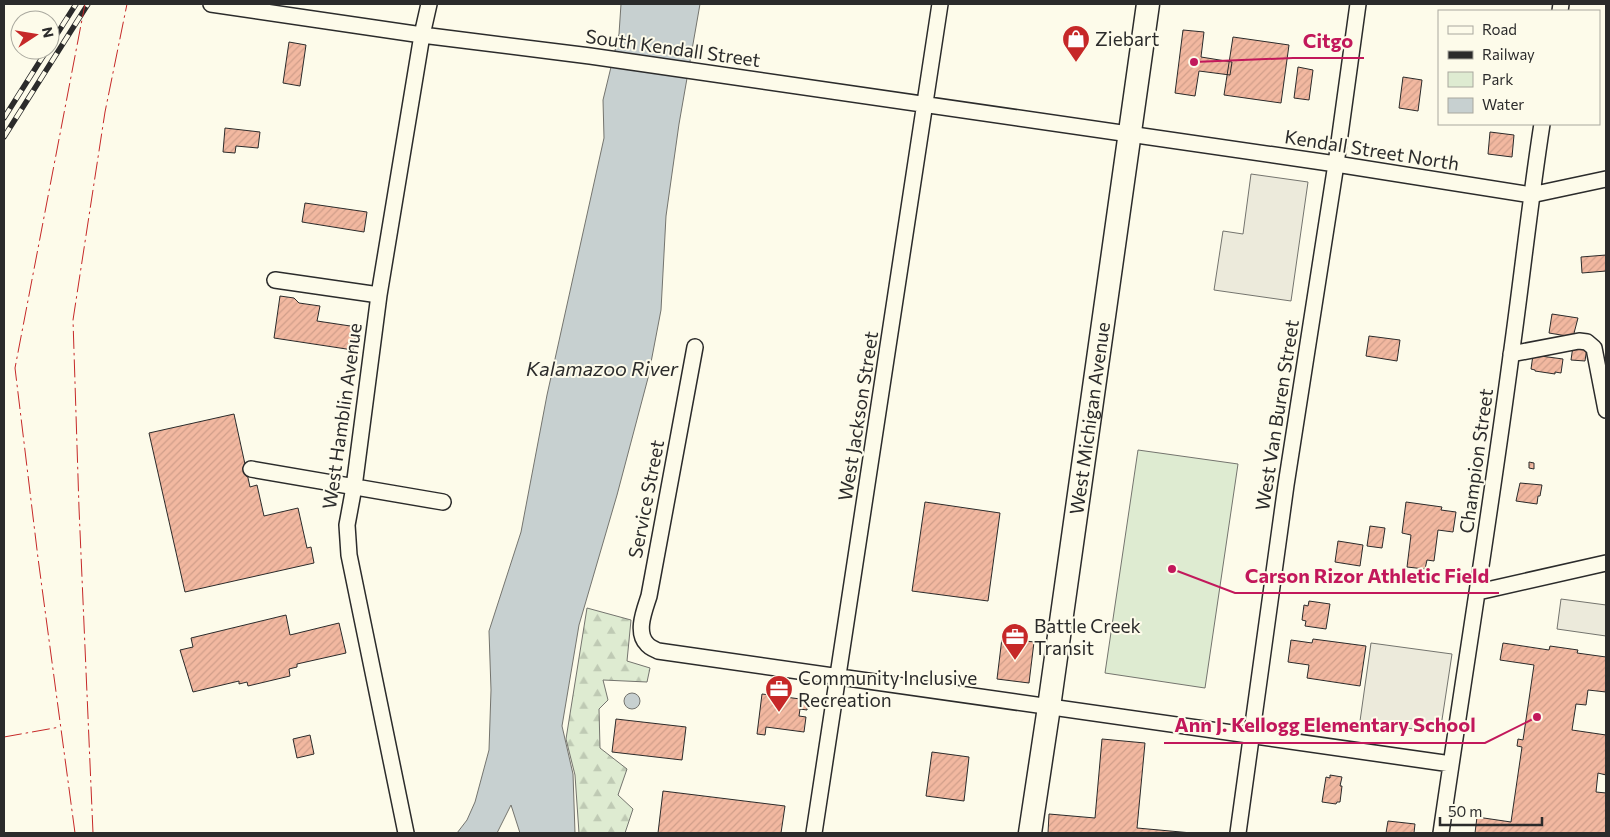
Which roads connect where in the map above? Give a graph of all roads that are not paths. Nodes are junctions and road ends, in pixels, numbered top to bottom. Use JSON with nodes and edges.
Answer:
{"nodes":[{"id":1,"x":211,"y":4,"type":"edge"},
{"id":2,"x":429,"y":4,"type":"edge"},
{"id":3,"x":940,"y":4,"type":"edge"},
{"id":4,"x":1148,"y":4,"type":"edge"},
{"id":5,"x":1358,"y":4,"type":"edge"},
{"id":6,"x":422,"y":35,"type":"junction"},
{"id":7,"x":925,"y":104,"type":"junction"},
{"id":8,"x":1542,"y":125,"type":"edge"},
{"id":9,"x":1130,"y":135,"type":"junction"},
{"id":10,"x":1336,"y":164,"type":"junction"},
{"id":11,"x":1606,"y":179,"type":"edge"},
{"id":12,"x":1530,"y":195,"type":"junction"},
{"id":13,"x":275,"y":280,"type":"dead end"},
{"id":14,"x":379,"y":295,"type":"junction"},
{"id":15,"x":695,"y":347,"type":"dead end"},
{"id":16,"x":1511,"y":354,"type":"junction"},
{"id":17,"x":1606,"y":410,"type":"edge"},
{"id":18,"x":251,"y":469,"type":"dead end"},
{"id":19,"x":354,"y":487,"type":"junction"},
{"id":20,"x":443,"y":502,"type":"dead end"},
{"id":21,"x":1606,"y":563,"type":"edge"},
{"id":22,"x":1478,"y":592,"type":"junction"},
{"id":23,"x":839,"y":676,"type":"junction"},
{"id":24,"x":1049,"y":707,"type":"junction"},
{"id":25,"x":1252,"y":737,"type":"junction"},
{"id":26,"x":1451,"y":764,"type":"junction"},
{"id":27,"x":406,"y":833,"type":"edge"},
{"id":28,"x":814,"y":833,"type":"edge"},
{"id":29,"x":1030,"y":833,"type":"edge"},
{"id":30,"x":1238,"y":833,"type":"edge"},
{"id":31,"x":1441,"y":833,"type":"edge"}],
"edges":[{"from":1,"to":6,"type":"street","name":"South Kendall Street"},
{"from":2,"to":6,"type":"street","name":"West Hamblin Avenue"},
{"from":3,"to":7,"type":"street","name":"West Jackson Street"},
{"from":4,"to":9,"type":"highway","name":"West Michigan Avenue"},
{"from":5,"to":10,"type":"street","name":"West Van Buren Street"},
{"from":6,"to":7,"type":"street","name":"South Kendall Street"},
{"from":6,"to":14,"type":"street","name":"West Hamblin Avenue"},
{"from":7,"to":9,"type":"street","name":"South Kendall Street"},
{"from":7,"to":23,"type":"street","name":"West Jackson Street"},
{"from":8,"to":12,"type":"street","name":"Champion Street"},
{"from":9,"to":10,"type":"street","name":"Kendall Street North"},
{"from":9,"to":24,"type":"highway","name":"West Michigan Avenue"},
{"from":10,"to":12,"type":"street","name":"Kendall Street North"},
{"from":10,"to":25,"type":"street","name":"West Van Buren Street"},
{"from":11,"to":12,"type":"street","name":"Kendall Street North"},
{"from":12,"to":16,"type":"street","name":"Champion Street"},
{"from":13,"to":14,"type":"street"},
{"from":14,"to":19,"type":"street","name":"West Hamblin Avenue"},
{"from":15,"to":23,"type":"street","name":"Service Street"},
{"from":16,"to":17,"type":"street"},
{"from":16,"to":22,"type":"street","name":"Champion Street"},
{"from":18,"to":19,"type":"street"},
{"from":19,"to":20,"type":"street"},
{"from":19,"to":27,"type":"street","name":"West Hamblin Avenue"},
{"from":21,"to":22,"type":"street"},
{"from":22,"to":26,"type":"street","name":"Champion Street"},
{"from":23,"to":24,"type":"street"},
{"from":23,"to":28,"type":"street","name":"West Jackson Street"},
{"from":24,"to":25,"type":"street"},
{"from":24,"to":29,"type":"highway","name":"West Michigan Avenue"},
{"from":25,"to":26,"type":"street"},
{"from":25,"to":30,"type":"street","name":"West Van Buren Street"},
{"from":26,"to":31,"type":"street","name":"Champion Street"}]}
